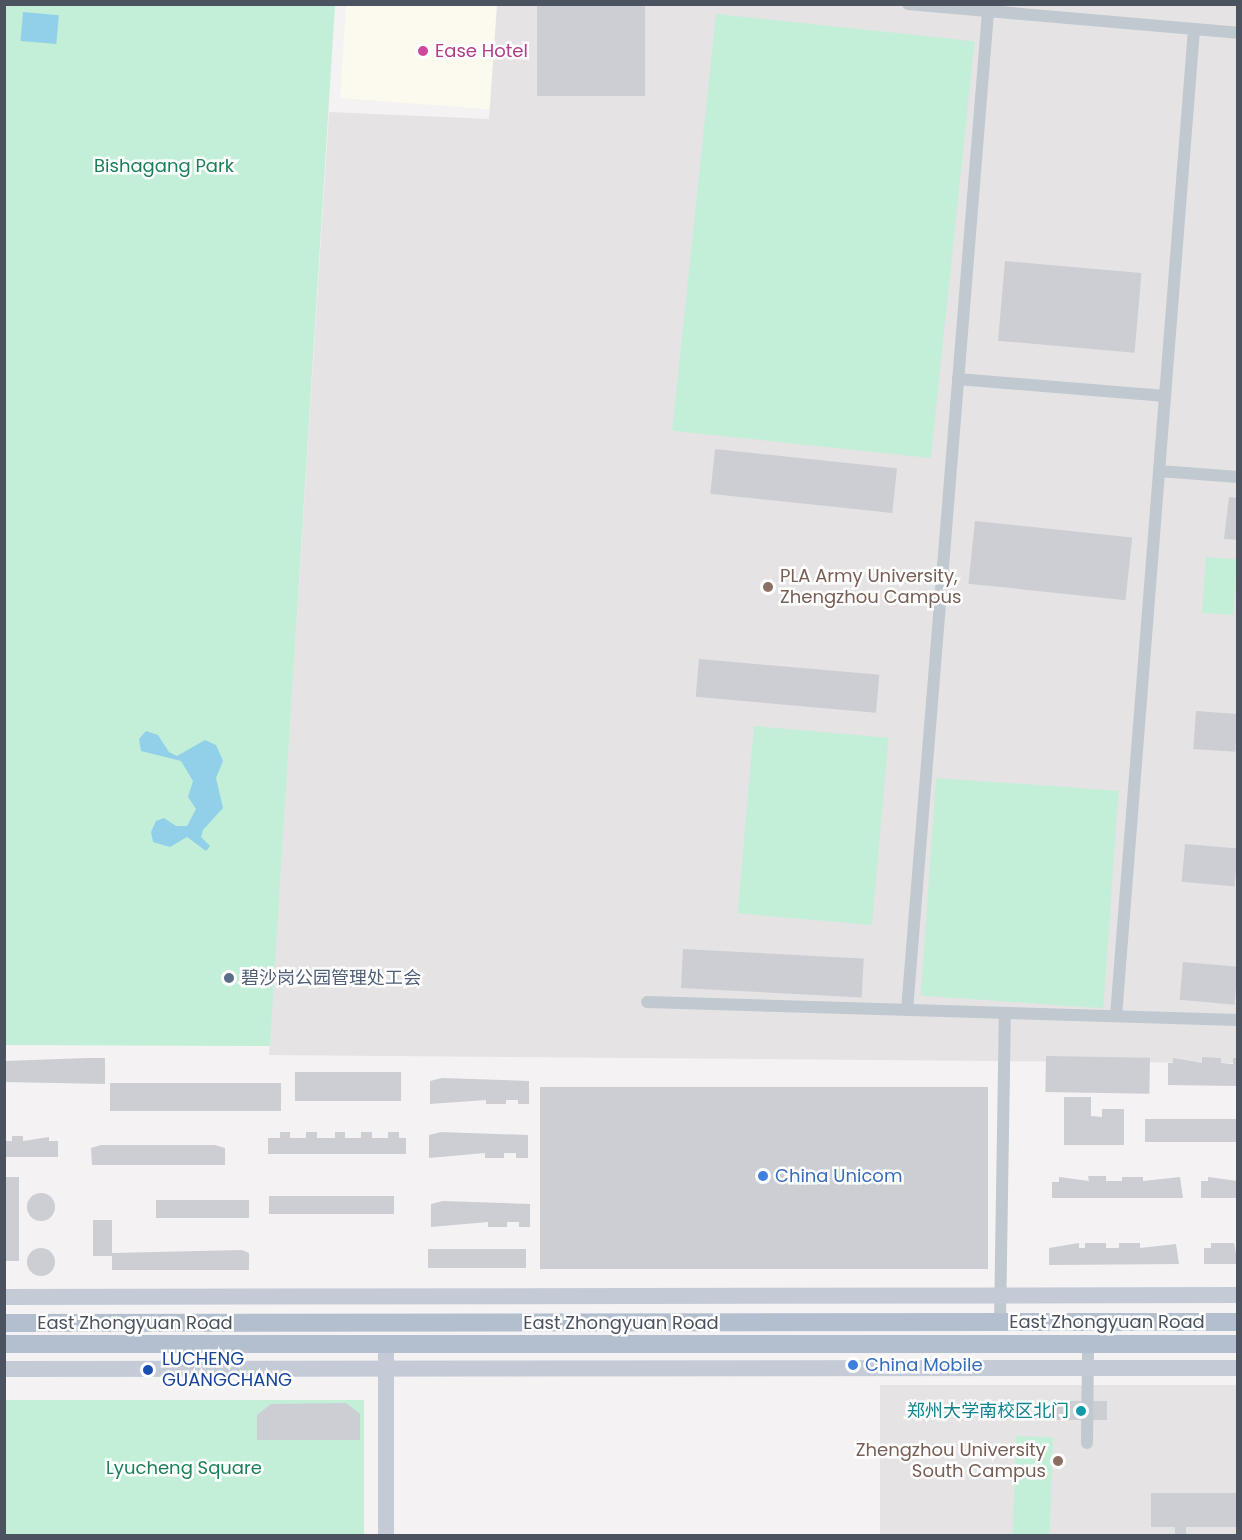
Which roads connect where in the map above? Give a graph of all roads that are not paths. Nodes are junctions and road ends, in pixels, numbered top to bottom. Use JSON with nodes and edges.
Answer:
{"nodes":[{"id":1,"x":908,"y":4,"type":"edge"},
{"id":2,"x":988,"y":11,"type":"junction"},
{"id":3,"x":1194,"y":29,"type":"junction"},
{"id":4,"x":1238,"y":33,"type":"edge"},
{"id":5,"x":958,"y":379,"type":"junction"},
{"id":6,"x":1165,"y":396,"type":"junction"},
{"id":7,"x":1159,"y":471,"type":"junction"},
{"id":8,"x":1238,"y":477,"type":"edge"},
{"id":9,"x":647,"y":1002,"type":"dead end"},
{"id":10,"x":907,"y":1010,"type":"junction"},
{"id":11,"x":1005,"y":1013,"type":"junction"},
{"id":12,"x":1116,"y":1016,"type":"junction"},
{"id":13,"x":1238,"y":1020,"type":"edge"},
{"id":14,"x":1238,"y":1295,"type":"edge"},
{"id":15,"x":1001,"y":1297,"type":"junction"},
{"id":16,"x":4,"y":1298,"type":"edge"},
{"id":17,"x":1000,"y":1322,"type":"junction"},
{"id":18,"x":1238,"y":1322,"type":"edge"},
{"id":19,"x":4,"y":1323,"type":"edge"},
{"id":20,"x":4,"y":1344,"type":"edge"},
{"id":21,"x":386,"y":1344,"type":"junction"},
{"id":22,"x":1088,"y":1344,"type":"junction"},
{"id":23,"x":1238,"y":1344,"type":"edge"},
{"id":24,"x":1238,"y":1368,"type":"edge"},
{"id":25,"x":386,"y":1369,"type":"junction"},
{"id":26,"x":4,"y":1370,"type":"edge"},
{"id":27,"x":1087,"y":1370,"type":"junction"},
{"id":28,"x":1087,"y":1443,"type":"dead end"},
{"id":29,"x":386,"y":1536,"type":"edge"}],
"edges":[{"from":1,"to":2,"type":"street"},
{"from":2,"to":3,"type":"street"},
{"from":2,"to":5,"type":"street"},
{"from":3,"to":4,"type":"street"},
{"from":3,"to":6,"type":"street"},
{"from":5,"to":6,"type":"street"},
{"from":5,"to":10,"type":"street"},
{"from":6,"to":7,"type":"street"},
{"from":7,"to":8,"type":"street"},
{"from":7,"to":12,"type":"street"},
{"from":9,"to":10,"type":"street"},
{"from":10,"to":11,"type":"street"},
{"from":11,"to":12,"type":"street"},
{"from":11,"to":15,"type":"street"},
{"from":12,"to":13,"type":"street"},
{"from":14,"to":15,"type":"street"},
{"from":15,"to":16,"type":"street"},
{"from":15,"to":17,"type":"street"},
{"from":17,"to":18,"type":"main road","name":"East Zhongyuan Road"},
{"from":17,"to":19,"type":"main road","name":"East Zhongyuan Road"},
{"from":20,"to":21,"type":"main road","name":"East Zhongyuan Road"},
{"from":21,"to":22,"type":"main road","name":"East Zhongyuan Road"},
{"from":21,"to":25,"type":"street"},
{"from":22,"to":23,"type":"main road","name":"East Zhongyuan Road"},
{"from":22,"to":27,"type":"street"},
{"from":24,"to":27,"type":"street"},
{"from":25,"to":26,"type":"street"},
{"from":25,"to":27,"type":"street"},
{"from":25,"to":29,"type":"street"},
{"from":27,"to":28,"type":"street"}]}
